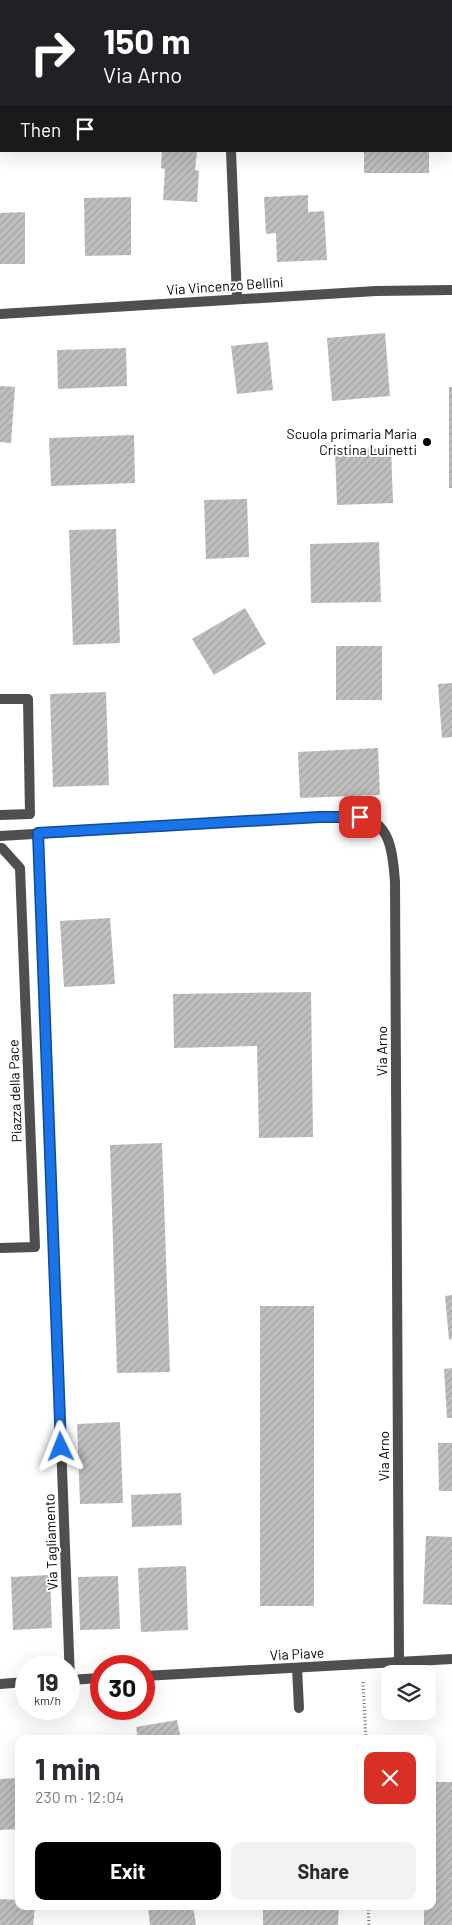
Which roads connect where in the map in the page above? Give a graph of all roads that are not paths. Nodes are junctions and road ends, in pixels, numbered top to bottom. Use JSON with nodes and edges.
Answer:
{"nodes":[{"id":1,"x":231,"y":152,"type":"edge"},
{"id":2,"x":452,"y":290,"type":"edge"},
{"id":3,"x":237,"y":298,"type":"junction"},
{"id":4,"x":0,"y":314,"type":"edge"},
{"id":5,"x":0,"y":699,"type":"edge"},
{"id":6,"x":0,"y":815,"type":"edge"},
{"id":7,"x":38,"y":833,"type":"junction"},
{"id":8,"x":0,"y":836,"type":"edge"},
{"id":9,"x":0,"y":848,"type":"edge"},
{"id":10,"x":0,"y":1248,"type":"edge"},
{"id":11,"x":69,"y":1655,"type":"edge"},
{"id":12,"x":452,"y":1659,"type":"edge"},
{"id":13,"x":399,"y":1662,"type":"junction"},
{"id":14,"x":297,"y":1668,"type":"junction"},
{"id":15,"x":155,"y":1675,"type":"edge"},
{"id":16,"x":15,"y":1683,"type":"edge"},
{"id":17,"x":0,"y":1684,"type":"edge"},
{"id":18,"x":299,"y":1708,"type":"dead end"}],
"edges":[{"from":1,"to":3,"type":"street"},
{"from":2,"to":3,"type":"street","name":"Via Vincenzo Bellini"},
{"from":3,"to":4,"type":"street","name":"Via Vincenzo Bellini"},
{"from":5,"to":6,"type":"street"},
{"from":7,"to":8,"type":"street","name":"Via Arno"},
{"from":7,"to":11,"type":"street","name":"Via Tagliamento"},
{"from":7,"to":13,"type":"street","name":"Via Arno"},
{"from":9,"to":10,"type":"street","name":"Piazza della Pace"},
{"from":12,"to":13,"type":"street","name":"Via Piave"},
{"from":13,"to":14,"type":"street","name":"Via Piave"},
{"from":14,"to":15,"type":"street","name":"Via Piave"},
{"from":14,"to":18,"type":"street"},
{"from":16,"to":17,"type":"street"}]}
